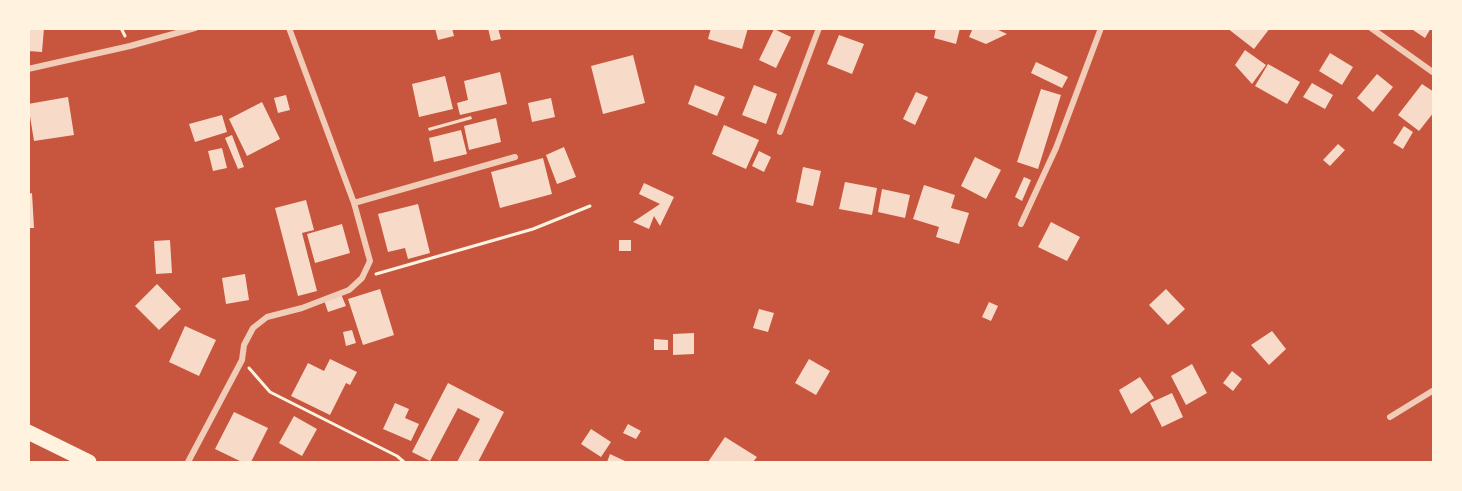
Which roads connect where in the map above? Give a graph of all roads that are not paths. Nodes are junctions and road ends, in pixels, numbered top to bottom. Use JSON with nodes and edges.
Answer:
{"nodes":[{"id":1,"x":195,"y":28,"type":"edge"},
{"id":2,"x":289,"y":28,"type":"edge"},
{"id":3,"x":819,"y":28,"type":"edge"},
{"id":4,"x":1101,"y":28,"type":"edge"},
{"id":5,"x":1371,"y":28,"type":"edge"},
{"id":6,"x":28,"y":69,"type":"edge"},
{"id":7,"x":1434,"y":74,"type":"edge"},
{"id":8,"x":780,"y":132,"type":"dead end"},
{"id":9,"x":515,"y":157,"type":"dead end"},
{"id":10,"x":354,"y":202,"type":"junction"},
{"id":11,"x":1021,"y":224,"type":"dead end"},
{"id":12,"x":1434,"y":390,"type":"edge"},
{"id":13,"x":1390,"y":417,"type":"dead end"},
{"id":14,"x":28,"y":432,"type":"edge"},
{"id":15,"x":89,"y":462,"type":"edge"},
{"id":16,"x":188,"y":462,"type":"edge"}],
"edges":[{"from":1,"to":6,"type":"street"},
{"from":2,"to":10,"type":"street"},
{"from":3,"to":8,"type":"street"},
{"from":4,"to":11,"type":"street"},
{"from":5,"to":7,"type":"street"},
{"from":9,"to":10,"type":"street"},
{"from":10,"to":16,"type":"street"},
{"from":12,"to":13,"type":"street"},
{"from":14,"to":15,"type":"highway"}]}
